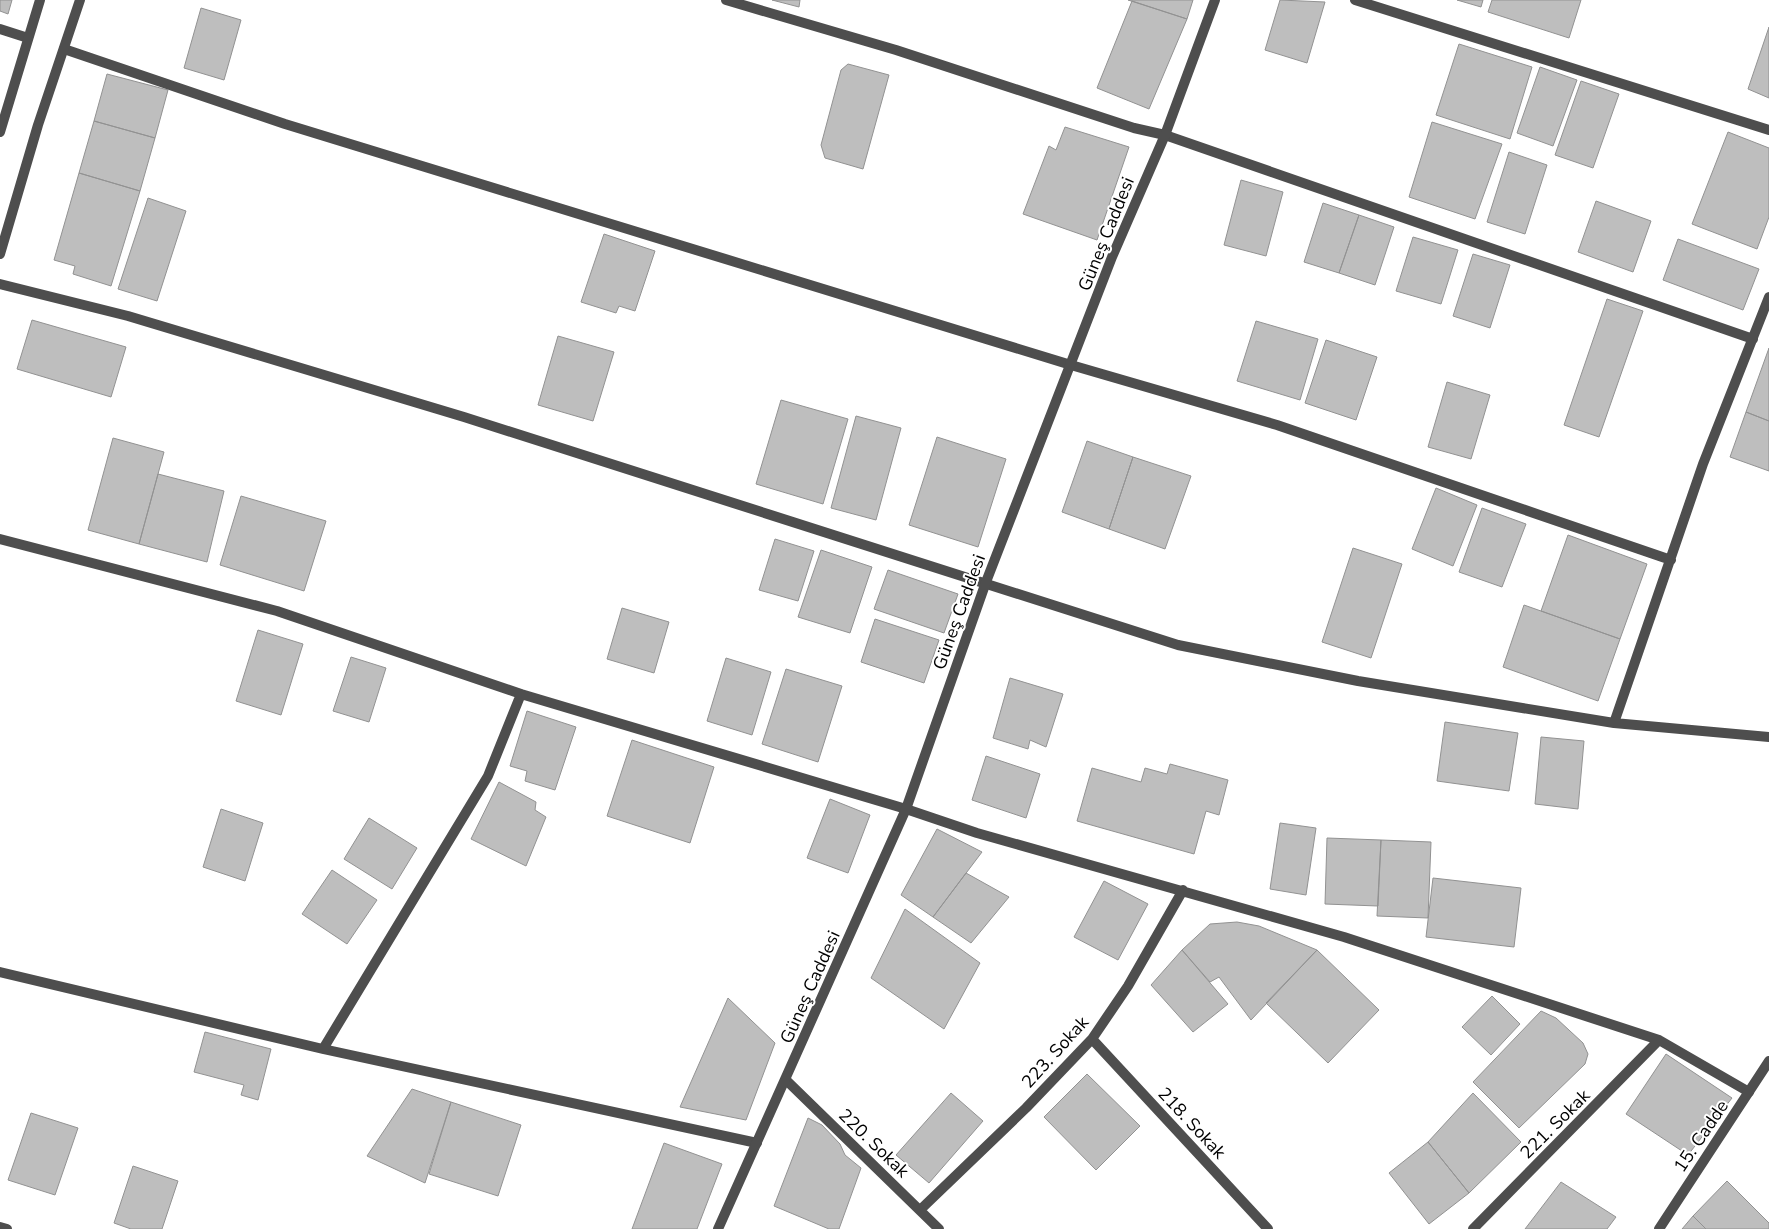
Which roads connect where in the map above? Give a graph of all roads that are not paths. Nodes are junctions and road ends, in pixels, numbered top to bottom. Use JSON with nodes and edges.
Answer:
{"nodes":[{"id":1,"x":40,"y":0,"type":"edge"},
{"id":2,"x":80,"y":0,"type":"edge"},
{"id":3,"x":726,"y":0,"type":"edge"},
{"id":4,"x":1215,"y":0,"type":"edge"},
{"id":5,"x":1355,"y":0,"type":"edge"},
{"id":6,"x":0,"y":29,"type":"edge"},
{"id":7,"x":28,"y":38,"type":"junction"},
{"id":8,"x":64,"y":49,"type":"junction"},
{"id":9,"x":1769,"y":130,"type":"edge"},
{"id":10,"x":0,"y":132,"type":"edge"},
{"id":11,"x":1165,"y":135,"type":"junction"},
{"id":12,"x":0,"y":254,"type":"edge"},
{"id":13,"x":0,"y":284,"type":"edge"},
{"id":14,"x":1769,"y":297,"type":"edge"},
{"id":15,"x":1753,"y":339,"type":"junction"},
{"id":16,"x":1071,"y":365,"type":"junction"},
{"id":17,"x":0,"y":539,"type":"edge"},
{"id":18,"x":1672,"y":560,"type":"junction"},
{"id":19,"x":986,"y":582,"type":"junction"},
{"id":20,"x":521,"y":694,"type":"junction"},
{"id":21,"x":1614,"y":722,"type":"junction"},
{"id":22,"x":1769,"y":737,"type":"edge"},
{"id":23,"x":906,"y":809,"type":"junction"},
{"id":24,"x":1183,"y":890,"type":"junction"},
{"id":25,"x":0,"y":972,"type":"edge"},
{"id":26,"x":1092,"y":1039,"type":"junction"},
{"id":27,"x":1659,"y":1040,"type":"junction"},
{"id":28,"x":323,"y":1050,"type":"junction"},
{"id":29,"x":1769,"y":1060,"type":"edge"},
{"id":30,"x":786,"y":1080,"type":"junction"},
{"id":31,"x":1749,"y":1092,"type":"junction"},
{"id":32,"x":756,"y":1143,"type":"junction"},
{"id":33,"x":920,"y":1210,"type":"junction"},
{"id":34,"x":0,"y":1227,"type":"edge"},
{"id":35,"x":7,"y":1229,"type":"edge"},
{"id":36,"x":718,"y":1229,"type":"edge"},
{"id":37,"x":939,"y":1229,"type":"edge"},
{"id":38,"x":1268,"y":1229,"type":"edge"},
{"id":39,"x":1473,"y":1229,"type":"edge"},
{"id":40,"x":1659,"y":1229,"type":"edge"}],
"edges":[{"from":1,"to":7,"type":"street"},
{"from":2,"to":8,"type":"street"},
{"from":3,"to":11,"type":"street"},
{"from":4,"to":11,"type":"street","name":"Güneş Caddesi"},
{"from":5,"to":9,"type":"street"},
{"from":6,"to":7,"type":"street"},
{"from":7,"to":10,"type":"street"},
{"from":8,"to":12,"type":"street"},
{"from":8,"to":16,"type":"street"},
{"from":11,"to":15,"type":"street"},
{"from":11,"to":16,"type":"street","name":"Güneş Caddesi"},
{"from":13,"to":19,"type":"street"},
{"from":14,"to":15,"type":"street"},
{"from":15,"to":18,"type":"street"},
{"from":16,"to":18,"type":"street"},
{"from":16,"to":19,"type":"street","name":"Güneş Caddesi"},
{"from":17,"to":20,"type":"street"},
{"from":18,"to":21,"type":"street"},
{"from":19,"to":21,"type":"street"},
{"from":19,"to":23,"type":"street","name":"Güneş Caddesi"},
{"from":20,"to":23,"type":"street"},
{"from":20,"to":28,"type":"street"},
{"from":21,"to":22,"type":"street"},
{"from":23,"to":24,"type":"street"},
{"from":23,"to":30,"type":"street","name":"Güneş Caddesi"},
{"from":24,"to":26,"type":"street","name":"223. Sokak"},
{"from":24,"to":27,"type":"street"},
{"from":25,"to":28,"type":"street"},
{"from":26,"to":33,"type":"street","name":"223. Sokak"},
{"from":26,"to":38,"type":"street","name":"218. Sokak"},
{"from":27,"to":31,"type":"street"},
{"from":27,"to":39,"type":"street","name":"221. Sokak"},
{"from":28,"to":32,"type":"street"},
{"from":29,"to":31,"type":"street","name":"15. Cadde"},
{"from":30,"to":32,"type":"street","name":"Güneş Caddesi"},
{"from":30,"to":33,"type":"street","name":"220. Sokak"},
{"from":31,"to":40,"type":"street","name":"15. Cadde"},
{"from":32,"to":36,"type":"street","name":"Güneş Caddesi"},
{"from":33,"to":37,"type":"street","name":"220. Sokak"},
{"from":34,"to":35,"type":"street"}]}
